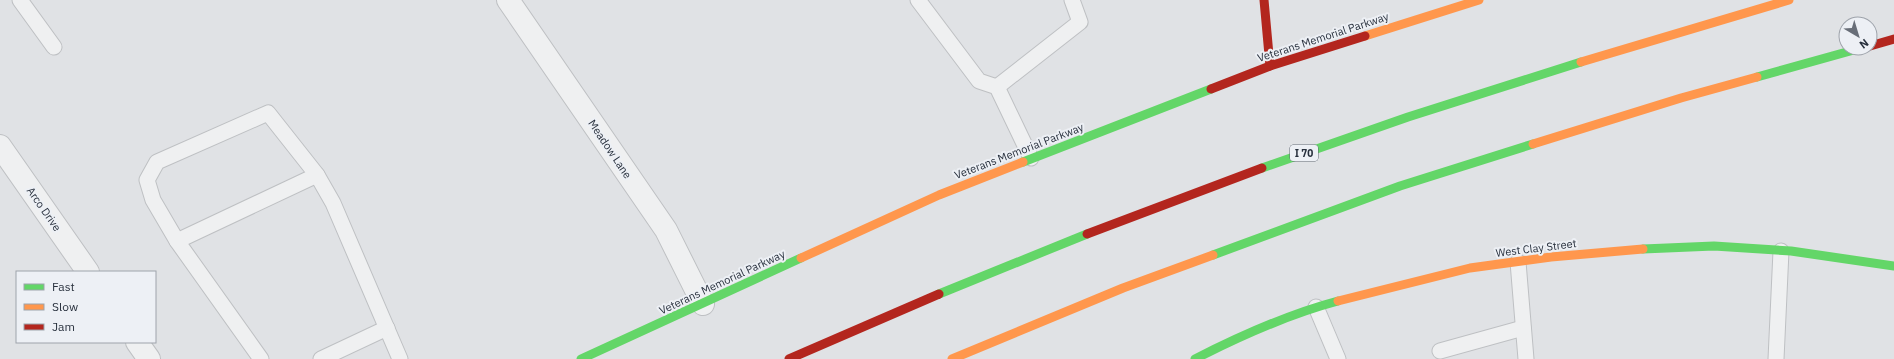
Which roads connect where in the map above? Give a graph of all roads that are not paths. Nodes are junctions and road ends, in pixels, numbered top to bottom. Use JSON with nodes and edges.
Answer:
{"nodes":[{"id":1,"x":20,"y":0,"type":"edge"},
{"id":2,"x":508,"y":0,"type":"edge"},
{"id":3,"x":918,"y":0,"type":"edge"},
{"id":4,"x":1072,"y":0,"type":"edge"},
{"id":5,"x":1264,"y":0,"type":"edge"},
{"id":6,"x":1479,"y":0,"type":"edge"},
{"id":7,"x":1789,"y":0,"type":"edge"},
{"id":8,"x":1894,"y":39,"type":"edge"},
{"id":9,"x":1878,"y":44,"type":"edge"},
{"id":10,"x":54,"y":47,"type":"dead end"},
{"id":11,"x":1838,"y":54,"type":"edge"},
{"id":12,"x":1270,"y":66,"type":"junction"},
{"id":13,"x":997,"y":87,"type":"junction"},
{"id":14,"x":0,"y":146,"type":"edge"},
{"id":15,"x":1031,"y":158,"type":"junction"},
{"id":16,"x":317,"y":175,"type":"junction"},
{"id":17,"x":177,"y":241,"type":"junction"},
{"id":18,"x":1781,"y":251,"type":"junction"},
{"id":19,"x":1518,"y":262,"type":"junction"},
{"id":20,"x":1894,"y":266,"type":"edge"},
{"id":21,"x":87,"y":271,"type":"edge"},
{"id":22,"x":703,"y":304,"type":"junction"},
{"id":23,"x":1316,"y":307,"type":"junction"},
{"id":24,"x":387,"y":328,"type":"junction"},
{"id":25,"x":1523,"y":328,"type":"junction"},
{"id":26,"x":138,"y":343,"type":"edge"},
{"id":27,"x":1440,"y":351,"type":"dead end"},
{"id":28,"x":149,"y":359,"type":"edge"},
{"id":29,"x":261,"y":359,"type":"edge"},
{"id":30,"x":321,"y":359,"type":"edge"},
{"id":31,"x":400,"y":359,"type":"edge"},
{"id":32,"x":582,"y":359,"type":"edge"},
{"id":33,"x":789,"y":359,"type":"edge"},
{"id":34,"x":952,"y":359,"type":"edge"},
{"id":35,"x":1195,"y":359,"type":"edge"},
{"id":36,"x":1338,"y":359,"type":"edge"},
{"id":37,"x":1526,"y":359,"type":"edge"},
{"id":38,"x":1776,"y":359,"type":"edge"}],
"edges":[{"from":1,"to":10,"type":"lane"},
{"from":2,"to":22,"type":"street","name":"Meadow Lane"},
{"from":3,"to":13,"type":"lane"},
{"from":4,"to":13,"type":"lane"},
{"from":5,"to":12,"type":"main road"},
{"from":6,"to":12,"type":"main road","name":"Veterans Memorial Parkway"},
{"from":7,"to":33,"type":"main road","number":"I 70"},
{"from":8,"to":9,"type":"main road"},
{"from":11,"to":34,"type":"main road"},
{"from":12,"to":15,"type":"main road","name":"Veterans Memorial Parkway"},
{"from":13,"to":15,"type":"lane"},
{"from":14,"to":21,"type":"street","name":"Arco Drive"},
{"from":15,"to":22,"type":"main road","name":"Veterans Memorial Parkway"},
{"from":16,"to":17,"type":"lane"},
{"from":16,"to":17,"type":"lane"},
{"from":16,"to":24,"type":"lane"},
{"from":17,"to":29,"type":"lane"},
{"from":18,"to":19,"type":"main road","name":"West Clay Street"},
{"from":18,"to":20,"type":"main road","name":"West Clay Street"},
{"from":18,"to":38,"type":"lane"},
{"from":19,"to":23,"type":"main road","name":"West Clay Street"},
{"from":19,"to":25,"type":"lane"},
{"from":22,"to":32,"type":"main road","name":"Veterans Memorial Parkway"},
{"from":23,"to":35,"type":"main road","name":"West Clay Street"},
{"from":23,"to":36,"type":"lane"},
{"from":24,"to":30,"type":"lane"},
{"from":24,"to":31,"type":"lane"},
{"from":25,"to":27,"type":"lane"},
{"from":25,"to":37,"type":"lane"},
{"from":26,"to":28,"type":"street"}]}
